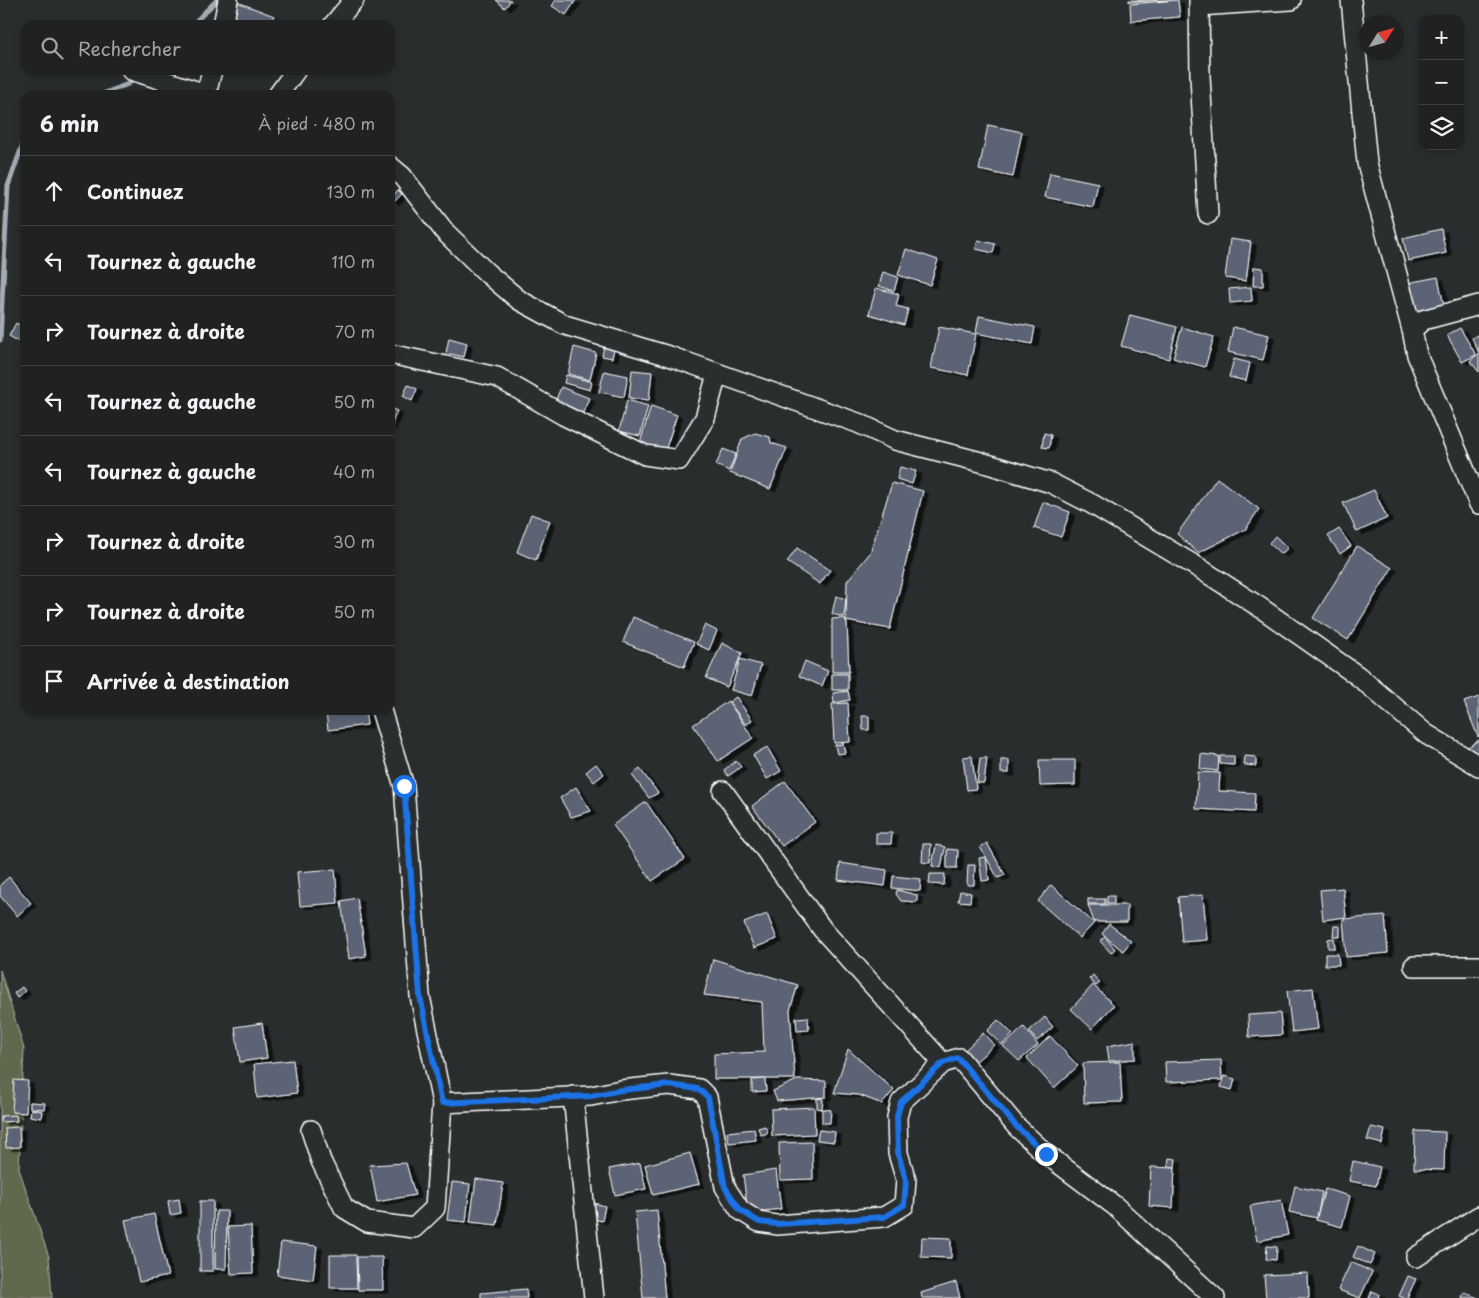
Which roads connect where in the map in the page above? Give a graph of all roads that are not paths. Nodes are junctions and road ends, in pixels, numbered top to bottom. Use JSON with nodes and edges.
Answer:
{"nodes":[{"id":1,"x":228,"y":0,"type":"edge"},
{"id":2,"x":354,"y":0,"type":"edge"},
{"id":3,"x":1292,"y":0,"type":"edge"},
{"id":4,"x":1351,"y":0,"type":"edge"},
{"id":5,"x":1199,"y":3,"type":"edge"},
{"id":6,"x":224,"y":20,"type":"edge"},
{"id":7,"x":338,"y":20,"type":"edge"},
{"id":8,"x":146,"y":75,"type":"edge"},
{"id":9,"x":211,"y":75,"type":"edge"},
{"id":10,"x":292,"y":75,"type":"edge"},
{"id":11,"x":192,"y":90,"type":"edge"},
{"id":12,"x":208,"y":90,"type":"edge"},
{"id":13,"x":282,"y":90,"type":"edge"},
{"id":14,"x":395,"y":170,"type":"edge"},
{"id":15,"x":1208,"y":214,"type":"dead end"},
{"id":16,"x":1479,"y":305,"type":"edge"},
{"id":17,"x":1412,"y":330,"type":"junction"},
{"id":18,"x":395,"y":355,"type":"edge"},
{"id":19,"x":717,"y":374,"type":"junction"},
{"id":20,"x":1479,"y":504,"type":"edge"},
{"id":21,"x":383,"y":715,"type":"edge"},
{"id":22,"x":1479,"y":766,"type":"edge"},
{"id":23,"x":723,"y":791,"type":"dead end"},
{"id":24,"x":1414,"y":966,"type":"dead end"},
{"id":25,"x":1479,"y":966,"type":"edge"},
{"id":26,"x":943,"y":1063,"type":"junction"},
{"id":27,"x":573,"y":1096,"type":"junction"},
{"id":28,"x":442,"y":1103,"type":"junction"},
{"id":29,"x":311,"y":1130,"type":"dead end"},
{"id":30,"x":1479,"y":1216,"type":"edge"},
{"id":31,"x":1416,"y":1257,"type":"dead end"},
{"id":32,"x":594,"y":1298,"type":"edge"},
{"id":33,"x":1215,"y":1298,"type":"edge"}],
"edges":[{"from":1,"to":6,"type":"street"},
{"from":2,"to":7,"type":"street"},
{"from":3,"to":5,"type":"street"},
{"from":4,"to":17,"type":"street"},
{"from":5,"to":15,"type":"street"},
{"from":8,"to":11,"type":"street"},
{"from":9,"to":12,"type":"street"},
{"from":10,"to":13,"type":"street"},
{"from":14,"to":19,"type":"street"},
{"from":16,"to":17,"type":"street"},
{"from":17,"to":20,"type":"street"},
{"from":18,"to":19,"type":"street"},
{"from":19,"to":22,"type":"street"},
{"from":21,"to":28,"type":"street"},
{"from":23,"to":26,"type":"street"},
{"from":24,"to":25,"type":"street"},
{"from":26,"to":27,"type":"street"},
{"from":26,"to":33,"type":"street"},
{"from":27,"to":28,"type":"street"},
{"from":27,"to":32,"type":"street"},
{"from":28,"to":29,"type":"street"},
{"from":30,"to":31,"type":"street"}]}
